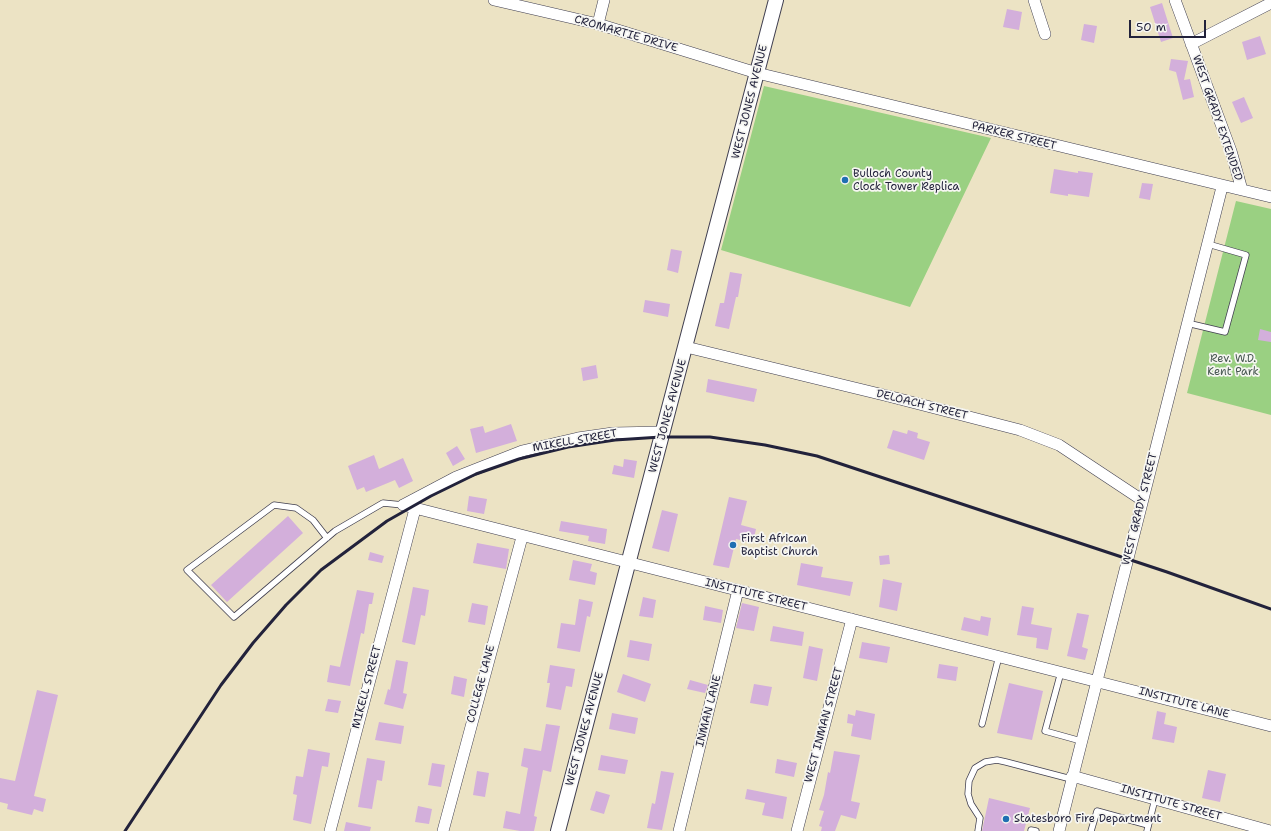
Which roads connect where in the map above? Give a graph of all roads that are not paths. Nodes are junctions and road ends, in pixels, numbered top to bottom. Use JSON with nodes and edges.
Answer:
{"nodes":[{"id":1,"x":494,"y":0,"type":"edge"},
{"id":2,"x":604,"y":0,"type":"edge"},
{"id":3,"x":776,"y":0,"type":"edge"},
{"id":4,"x":1034,"y":0,"type":"edge"},
{"id":5,"x":1175,"y":0,"type":"edge"},
{"id":6,"x":1252,"y":0,"type":"edge"},
{"id":7,"x":1271,"y":3,"type":"edge"},
{"id":8,"x":1257,"y":10,"type":"junction"},
{"id":9,"x":598,"y":24,"type":"junction"},
{"id":10,"x":1045,"y":34,"type":"dead end"},
{"id":11,"x":1191,"y":44,"type":"junction"},
{"id":12,"x":757,"y":73,"type":"junction"},
{"id":13,"x":1222,"y":186,"type":"junction"},
{"id":14,"x":1242,"y":190,"type":"junction"},
{"id":15,"x":1271,"y":198,"type":"edge"},
{"id":16,"x":1208,"y":244,"type":"junction"},
{"id":17,"x":1187,"y":323,"type":"junction"},
{"id":18,"x":686,"y":347,"type":"junction"},
{"id":19,"x":662,"y":432,"type":"junction"},
{"id":20,"x":1142,"y":500,"type":"junction"},
{"id":21,"x":403,"y":505,"type":"junction"},
{"id":22,"x":415,"y":509,"type":"junction"},
{"id":23,"x":522,"y":537,"type":"junction"},
{"id":24,"x":327,"y":538,"type":"junction"},
{"id":25,"x":630,"y":563,"type":"junction"},
{"id":26,"x":738,"y":590,"type":"junction"},
{"id":27,"x":852,"y":619,"type":"junction"},
{"id":28,"x":999,"y":656,"type":"junction"},
{"id":29,"x":1061,"y":671,"type":"junction"},
{"id":30,"x":1096,"y":680,"type":"junction"},
{"id":31,"x":982,"y":724,"type":"dead end"},
{"id":32,"x":1271,"y":726,"type":"edge"},
{"id":33,"x":1081,"y":741,"type":"junction"},
{"id":34,"x":1072,"y":777,"type":"junction"},
{"id":35,"x":1155,"y":799,"type":"junction"},
{"id":36,"x":1271,"y":820,"type":"edge"},
{"id":37,"x":1147,"y":828,"type":"edge"},
{"id":38,"x":330,"y":831,"type":"edge"},
{"id":39,"x":442,"y":831,"type":"edge"},
{"id":40,"x":558,"y":831,"type":"edge"},
{"id":41,"x":679,"y":831,"type":"edge"},
{"id":42,"x":797,"y":831,"type":"edge"},
{"id":43,"x":978,"y":831,"type":"edge"},
{"id":44,"x":1059,"y":831,"type":"edge"},
{"id":45,"x":1091,"y":831,"type":"edge"},
{"id":46,"x":1269,"y":831,"type":"edge"}],
"edges":[{"from":1,"to":9,"type":"street","name":"CROMARTIE DRIVE"},
{"from":2,"to":9,"type":"street"},
{"from":3,"to":12,"type":"street","name":"WEST JONES AVENUE"},
{"from":4,"to":10,"type":"street"},
{"from":5,"to":11,"type":"street","name":"WEST GRADY EXTENDED"},
{"from":6,"to":8,"type":"street"},
{"from":7,"to":8,"type":"street"},
{"from":8,"to":11,"type":"street"},
{"from":9,"to":12,"type":"street","name":"CROMARTIE DRIVE"},
{"from":11,"to":14,"type":"street","name":"WEST GRADY EXTENDED"},
{"from":12,"to":13,"type":"street","name":"PARKER STREET"},
{"from":12,"to":18,"type":"street","name":"WEST JONES AVENUE"},
{"from":13,"to":14,"type":"street","name":"PARKER STREET"},
{"from":13,"to":16,"type":"street","name":"WEST GRADY STREET"},
{"from":14,"to":15,"type":"street","name":"PARKER STREET"},
{"from":16,"to":17,"type":"street","name":"WEST GRADY STREET"},
{"from":16,"to":17,"type":"lane"},
{"from":17,"to":20,"type":"street","name":"WEST GRADY STREET"},
{"from":18,"to":19,"type":"street","name":"WEST JONES AVENUE"},
{"from":18,"to":20,"type":"street","name":"DELOACH STREET"},
{"from":19,"to":21,"type":"street","name":"MIKELL STREET"},
{"from":19,"to":25,"type":"street","name":"WEST JONES AVENUE"},
{"from":20,"to":30,"type":"street","name":"WEST GRADY STREET"},
{"from":21,"to":22,"type":"street","name":"INSTITUTE STREET"},
{"from":21,"to":24,"type":"lane"},
{"from":22,"to":23,"type":"street","name":"INSTITUTE STREET"},
{"from":22,"to":38,"type":"street","name":"MIKELL STREET"},
{"from":23,"to":25,"type":"street","name":"INSTITUTE STREET"},
{"from":23,"to":39,"type":"street","name":"COLLEGE LANE"},
{"from":24,"to":24,"type":"lane"},
{"from":25,"to":26,"type":"street","name":"INSTITUTE STREET"},
{"from":25,"to":40,"type":"street","name":"WEST JONES AVENUE"},
{"from":26,"to":27,"type":"street","name":"INSTITUTE STREET"},
{"from":26,"to":41,"type":"street","name":"INMAN LANE"},
{"from":27,"to":28,"type":"street","name":"INSTITUTE STREET"},
{"from":27,"to":42,"type":"street","name":"WEST INMAN STREET"},
{"from":28,"to":29,"type":"street","name":"INSTITUTE STREET"},
{"from":28,"to":31,"type":"lane"},
{"from":29,"to":30,"type":"street","name":"INSTITUTE STREET"},
{"from":29,"to":33,"type":"lane"},
{"from":30,"to":32,"type":"street","name":"INSTITUTE LANE"},
{"from":30,"to":33,"type":"street","name":"WEST GRADY STREET"},
{"from":33,"to":34,"type":"street","name":"WEST GRADY STREET"},
{"from":34,"to":35,"type":"street","name":"INSTITUTE STREET"},
{"from":34,"to":43,"type":"lane"},
{"from":34,"to":44,"type":"street","name":"WEST GRADY STREET"},
{"from":35,"to":37,"type":"lane"},
{"from":35,"to":46,"type":"street","name":"INSTITUTE STREET"},
{"from":36,"to":46,"type":"street"},
{"from":37,"to":45,"type":"lane"}]}
